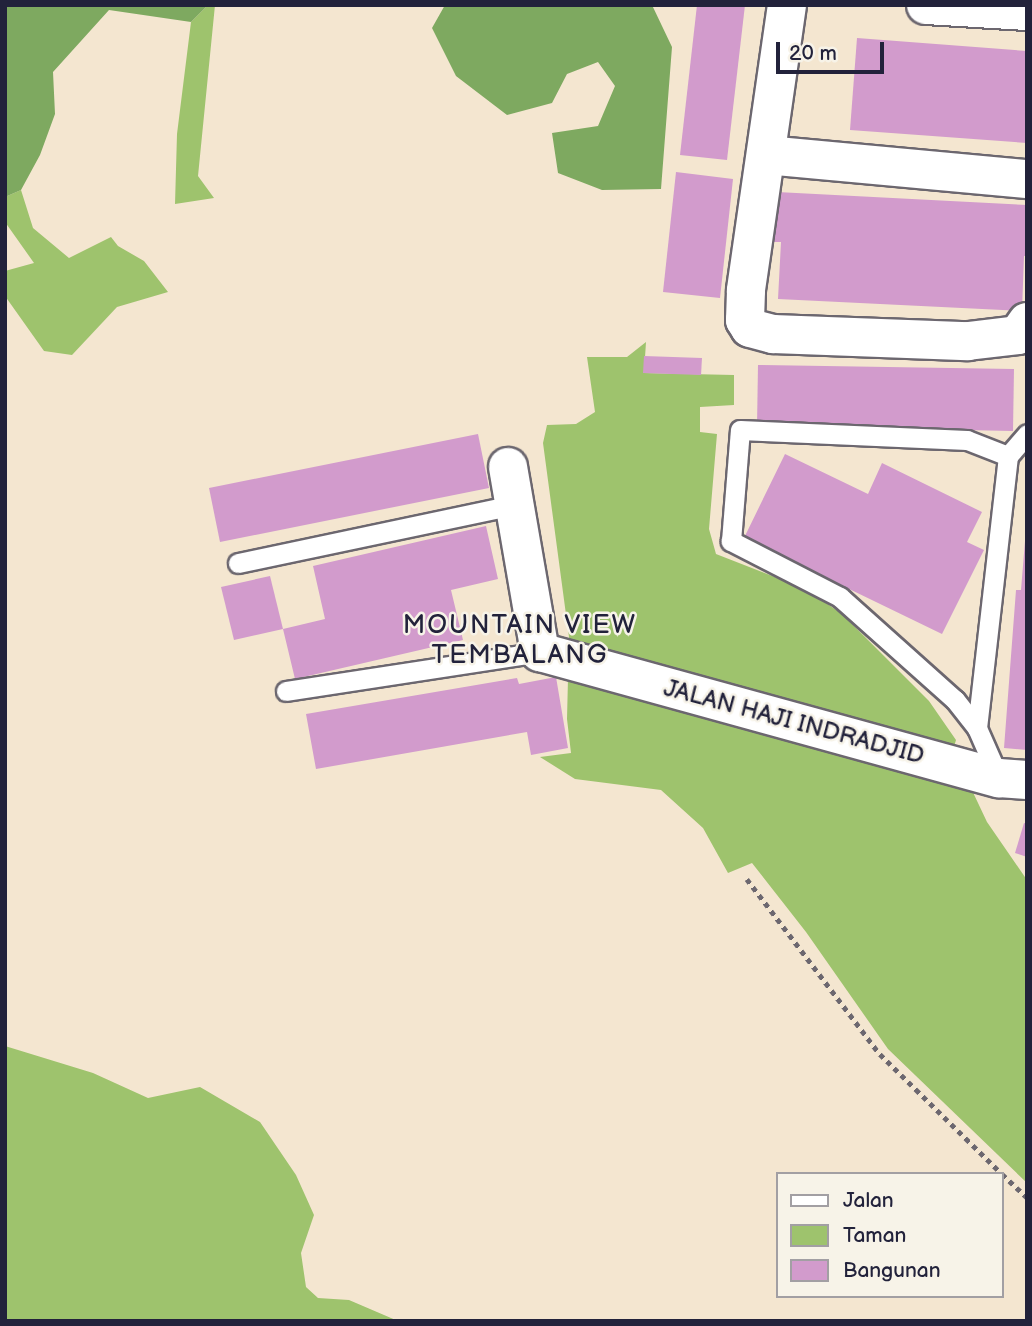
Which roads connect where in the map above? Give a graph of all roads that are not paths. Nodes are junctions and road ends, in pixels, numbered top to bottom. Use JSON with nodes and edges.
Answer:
{"nodes":[{"id":1,"x":787,"y":5,"type":"edge"},
{"id":2,"x":926,"y":5,"type":"edge"},
{"id":3,"x":1027,"y":11,"type":"edge"},
{"id":4,"x":766,"y":155,"type":"junction"},
{"id":5,"x":1027,"y":179,"type":"edge"},
{"id":6,"x":1027,"y":322,"type":"edge"},
{"id":7,"x":1027,"y":434,"type":"edge"},
{"id":8,"x":1009,"y":456,"type":"junction"},
{"id":9,"x":508,"y":467,"type":"dead end"},
{"id":10,"x":513,"y":505,"type":"junction"},
{"id":11,"x":239,"y":563,"type":"dead end"},
{"id":12,"x":540,"y":652,"type":"junction"},
{"id":13,"x":286,"y":691,"type":"dead end"},
{"id":14,"x":977,"y":728,"type":"junction"},
{"id":15,"x":1013,"y":779,"type":"edge"}],
"edges":[{"from":1,"to":4,"type":"street"},
{"from":2,"to":3,"type":"street"},
{"from":4,"to":5,"type":"street"},
{"from":4,"to":6,"type":"street"},
{"from":7,"to":8,"type":"lane"},
{"from":8,"to":14,"type":"lane"},
{"from":8,"to":14,"type":"lane"},
{"from":9,"to":10,"type":"street"},
{"from":10,"to":11,"type":"lane"},
{"from":10,"to":12,"type":"street"},
{"from":12,"to":13,"type":"lane"},
{"from":12,"to":15,"type":"street","name":"JALAN HAJI INDRADJID"},
{"from":14,"to":15,"type":"lane"}]}
